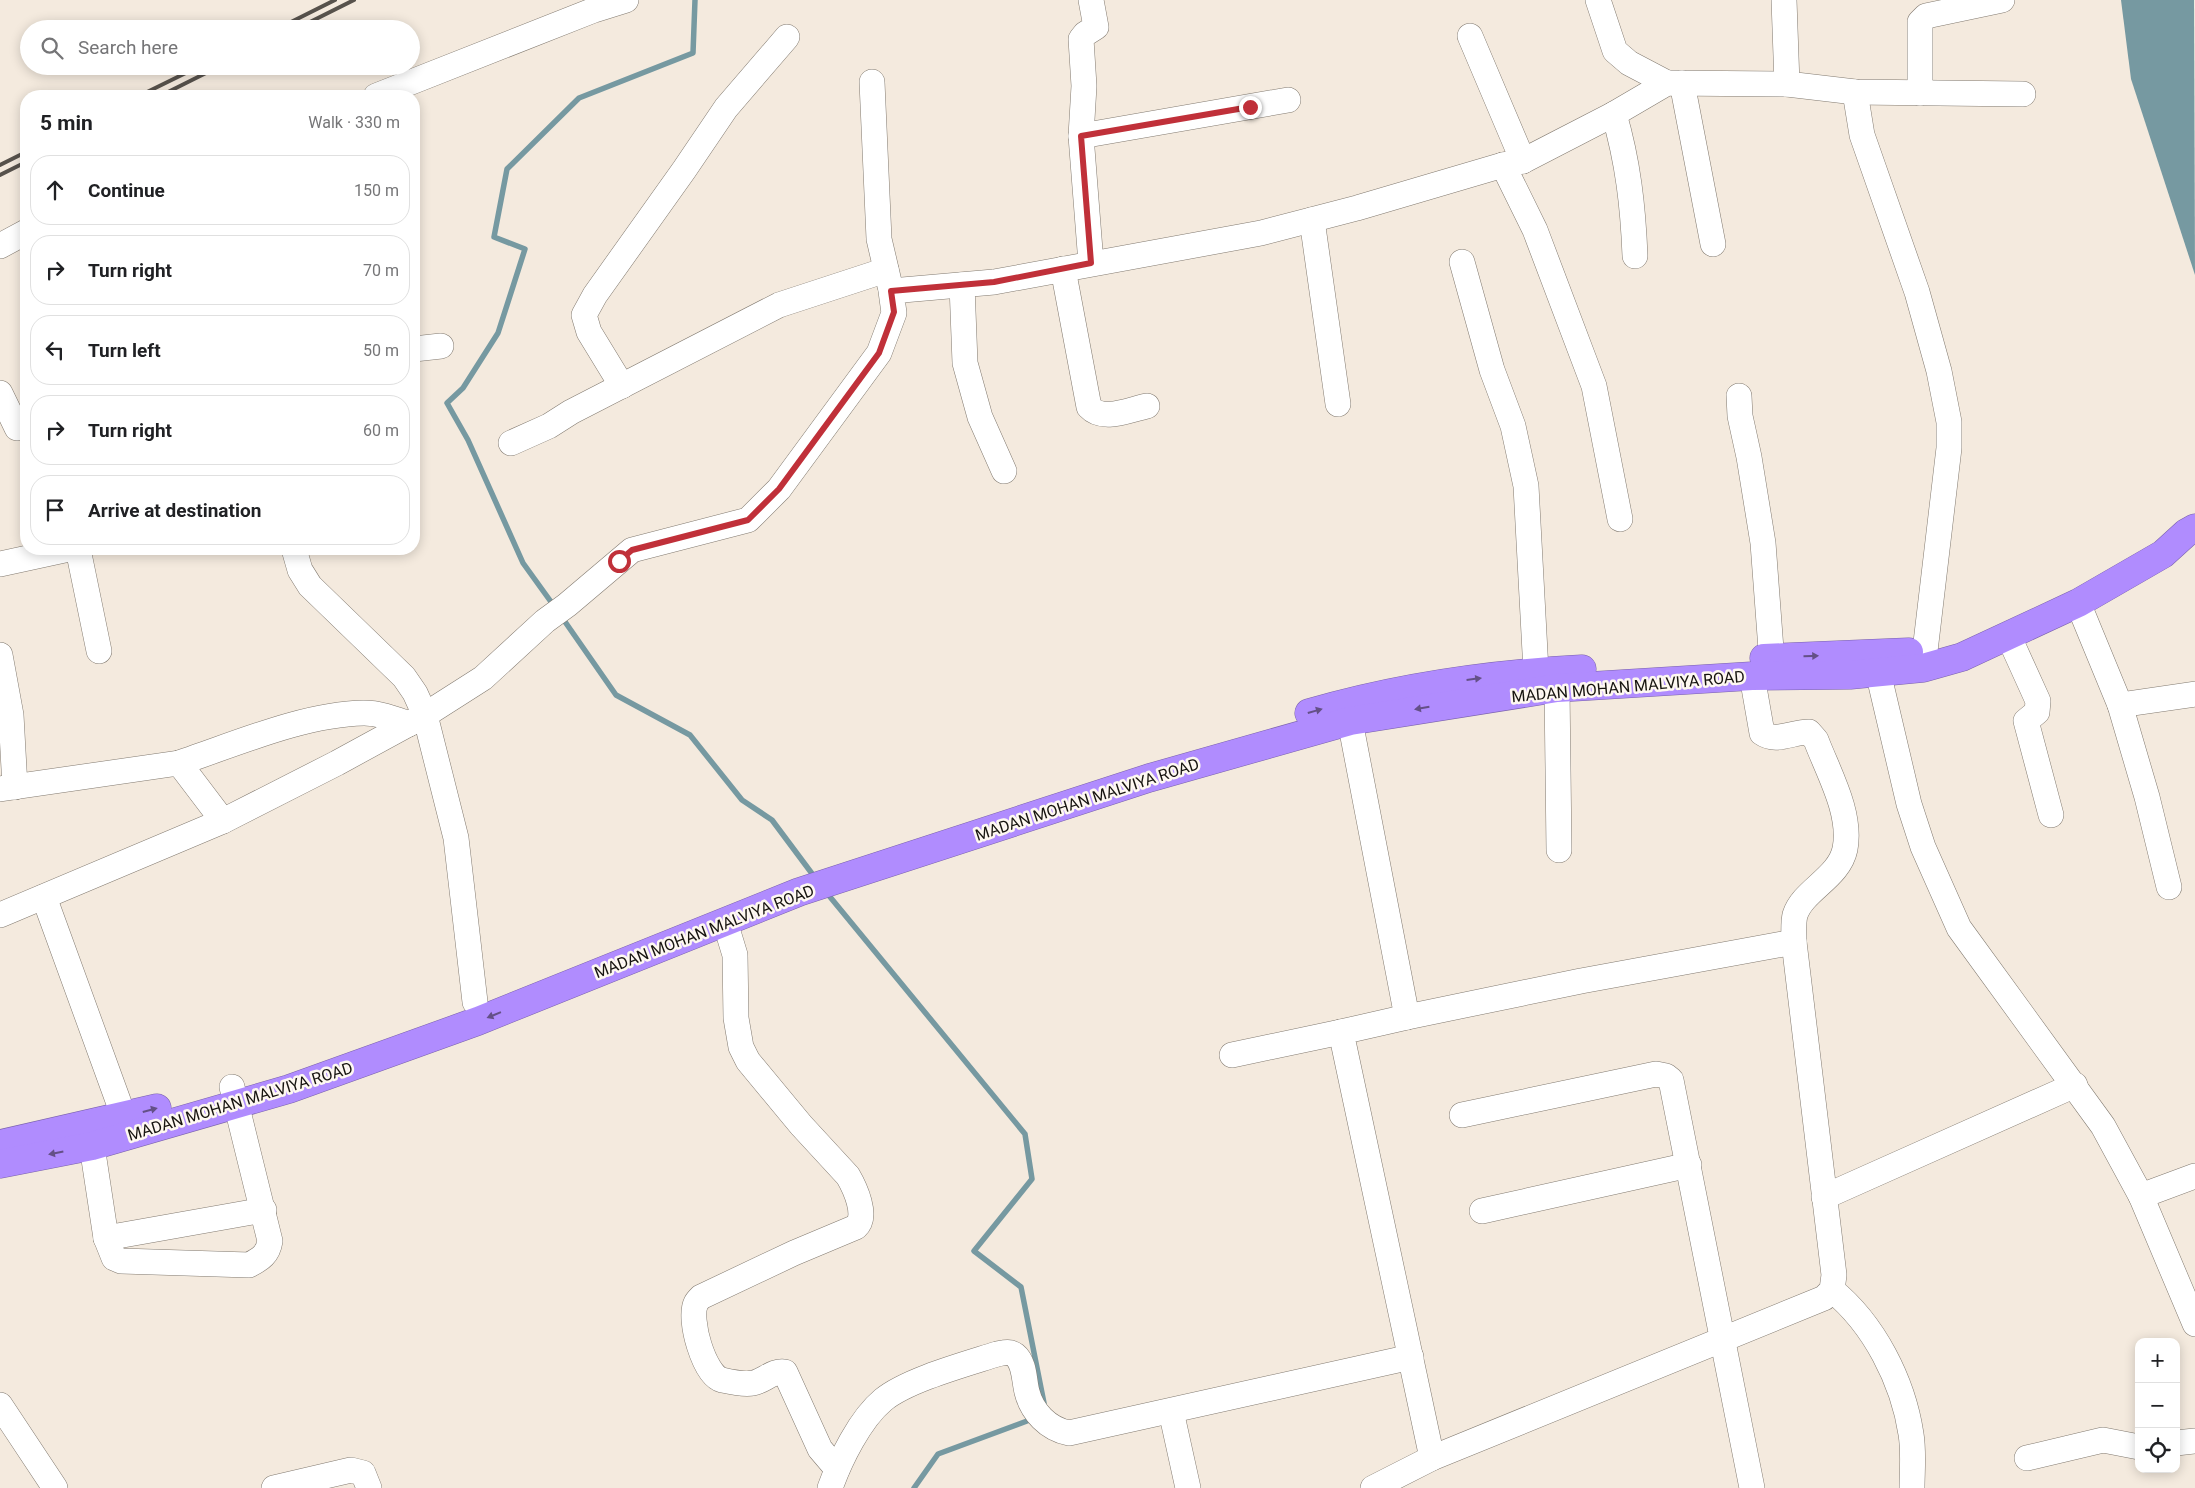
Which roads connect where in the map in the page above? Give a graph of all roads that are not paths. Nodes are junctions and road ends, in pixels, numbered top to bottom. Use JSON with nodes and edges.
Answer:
{"nodes":[{"id":1,"x":626,"y":0,"type":"edge"},
{"id":2,"x":1091,"y":0,"type":"edge"},
{"id":3,"x":1598,"y":0,"type":"edge"},
{"id":4,"x":1784,"y":0,"type":"edge"},
{"id":5,"x":2002,"y":0,"type":"edge"},
{"id":6,"x":1470,"y":36,"type":"dead end"},
{"id":7,"x":787,"y":37,"type":"dead end"},
{"id":8,"x":872,"y":82,"type":"dead end"},
{"id":9,"x":1675,"y":83,"type":"junction"},
{"id":10,"x":1787,"y":84,"type":"junction"},
{"id":11,"x":391,"y":90,"type":"edge"},
{"id":12,"x":1855,"y":92,"type":"junction"},
{"id":13,"x":1920,"y":93,"type":"junction"},
{"id":14,"x":2023,"y":94,"type":"dead end"},
{"id":15,"x":1288,"y":100,"type":"dead end"},
{"id":16,"x":1614,"y":114,"type":"junction"},
{"id":17,"x":1081,"y":136,"type":"junction"},
{"id":18,"x":1513,"y":163,"type":"junction"},
{"id":19,"x":1312,"y":220,"type":"junction"},
{"id":20,"x":20,"y":235,"type":"edge"},
{"id":21,"x":1713,"y":244,"type":"dead end"},
{"id":22,"x":0,"y":246,"type":"edge"},
{"id":23,"x":1635,"y":256,"type":"dead end"},
{"id":24,"x":1462,"y":262,"type":"dead end"},
{"id":25,"x":1091,"y":263,"type":"junction"},
{"id":26,"x":1063,"y":268,"type":"junction"},
{"id":27,"x":889,"y":281,"type":"junction"},
{"id":28,"x":962,"y":285,"type":"junction"},
{"id":29,"x":441,"y":346,"type":"dead end"},
{"id":30,"x":420,"y":348,"type":"edge"},
{"id":31,"x":622,"y":386,"type":"junction"},
{"id":32,"x":0,"y":393,"type":"edge"},
{"id":33,"x":1739,"y":396,"type":"dead end"},
{"id":34,"x":1338,"y":404,"type":"dead end"},
{"id":35,"x":1147,"y":406,"type":"dead end"},
{"id":36,"x":14,"y":429,"type":"edge"},
{"id":37,"x":511,"y":443,"type":"dead end"},
{"id":38,"x":1004,"y":471,"type":"dead end"},
{"id":39,"x":1620,"y":519,"type":"dead end"},
{"id":40,"x":2190,"y":530,"type":"edge"},
{"id":41,"x":41,"y":555,"type":"edge"},
{"id":42,"x":79,"y":555,"type":"edge"},
{"id":43,"x":296,"y":555,"type":"edge"},
{"id":44,"x":0,"y":564,"type":"edge"},
{"id":45,"x":2078,"y":603,"type":"junction"},
{"id":46,"x":2009,"y":637,"type":"junction"},
{"id":47,"x":100,"y":652,"type":"dead end"},
{"id":48,"x":0,"y":655,"type":"edge"},
{"id":49,"x":1924,"y":659,"type":"junction"},
{"id":50,"x":1765,"y":670,"type":"junction"},
{"id":51,"x":1536,"y":671,"type":"junction"},
{"id":52,"x":1878,"y":672,"type":"junction"},
{"id":53,"x":1557,"y":688,"type":"junction"},
{"id":54,"x":2195,"y":694,"type":"edge"},
{"id":55,"x":2120,"y":705,"type":"junction"},
{"id":56,"x":5,"y":717,"type":"edge"},
{"id":57,"x":417,"y":719,"type":"junction"},
{"id":58,"x":1350,"y":721,"type":"junction"},
{"id":59,"x":178,"y":763,"type":"junction"},
{"id":60,"x":7,"y":788,"type":"edge"},
{"id":61,"x":2051,"y":815,"type":"dead end"},
{"id":62,"x":223,"y":821,"type":"junction"},
{"id":63,"x":1559,"y":850,"type":"dead end"},
{"id":64,"x":858,"y":865,"type":"junction"},
{"id":65,"x":2169,"y":887,"type":"dead end"},
{"id":66,"x":796,"y":888,"type":"junction"},
{"id":67,"x":44,"y":897,"type":"junction"},
{"id":68,"x":0,"y":915,"type":"edge"},
{"id":69,"x":725,"y":922,"type":"junction"},
{"id":70,"x":1794,"y":942,"type":"junction"},
{"id":71,"x":476,"y":1002,"type":"junction"},
{"id":72,"x":1407,"y":1017,"type":"junction"},
{"id":73,"x":1341,"y":1032,"type":"junction"},
{"id":74,"x":1232,"y":1055,"type":"dead end"},
{"id":75,"x":2075,"y":1085,"type":"junction"},
{"id":76,"x":235,"y":1095,"type":"junction"},
{"id":77,"x":1462,"y":1115,"type":"dead end"},
{"id":78,"x":124,"y":1117,"type":"junction"},
{"id":79,"x":0,"y":1144,"type":"edge"},
{"id":80,"x":92,"y":1146,"type":"junction"},
{"id":81,"x":0,"y":1164,"type":"edge"},
{"id":82,"x":1689,"y":1165,"type":"junction"},
{"id":83,"x":2193,"y":1184,"type":"edge"},
{"id":84,"x":2141,"y":1196,"type":"junction"},
{"id":85,"x":1824,"y":1197,"type":"junction"},
{"id":86,"x":264,"y":1210,"type":"junction"},
{"id":87,"x":1482,"y":1211,"type":"dead end"},
{"id":88,"x":106,"y":1238,"type":"junction"},
{"id":89,"x":1832,"y":1290,"type":"junction"},
{"id":90,"x":2195,"y":1324,"type":"edge"},
{"id":91,"x":1723,"y":1340,"type":"junction"},
{"id":92,"x":1411,"y":1357,"type":"junction"},
{"id":93,"x":0,"y":1406,"type":"edge"},
{"id":94,"x":1171,"y":1410,"type":"junction"},
{"id":95,"x":2195,"y":1441,"type":"edge"},
{"id":96,"x":2180,"y":1443,"type":"edge"},
{"id":97,"x":2135,"y":1446,"type":"edge"},
{"id":98,"x":1432,"y":1458,"type":"junction"},
{"id":99,"x":2027,"y":1458,"type":"dead end"},
{"id":100,"x":834,"y":1478,"type":"edge"},
{"id":101,"x":279,"y":1487,"type":"edge"},
{"id":102,"x":55,"y":1488,"type":"edge"},
{"id":103,"x":369,"y":1488,"type":"edge"},
{"id":104,"x":1188,"y":1488,"type":"edge"},
{"id":105,"x":1372,"y":1488,"type":"edge"},
{"id":106,"x":1752,"y":1488,"type":"edge"},
{"id":107,"x":1912,"y":1488,"type":"edge"}],
"edges":[{"from":1,"to":11,"type":"street"},
{"from":2,"to":17,"type":"street"},
{"from":3,"to":9,"type":"street"},
{"from":4,"to":10,"type":"street"},
{"from":5,"to":13,"type":"street"},
{"from":6,"to":18,"type":"street"},
{"from":7,"to":31,"type":"street"},
{"from":8,"to":27,"type":"street"},
{"from":9,"to":10,"type":"street"},
{"from":9,"to":16,"type":"street"},
{"from":9,"to":21,"type":"street"},
{"from":10,"to":12,"type":"street"},
{"from":12,"to":13,"type":"street"},
{"from":12,"to":49,"type":"street"},
{"from":13,"to":14,"type":"street"},
{"from":15,"to":17,"type":"street"},
{"from":16,"to":18,"type":"street"},
{"from":16,"to":23,"type":"street"},
{"from":17,"to":25,"type":"street"},
{"from":18,"to":19,"type":"street"},
{"from":18,"to":39,"type":"street"},
{"from":19,"to":25,"type":"street"},
{"from":19,"to":34,"type":"street"},
{"from":20,"to":22,"type":"street"},
{"from":24,"to":51,"type":"street"},
{"from":25,"to":26,"type":"street"},
{"from":26,"to":28,"type":"street"},
{"from":26,"to":35,"type":"street"},
{"from":27,"to":28,"type":"street"},
{"from":27,"to":31,"type":"street"},
{"from":27,"to":57,"type":"street"},
{"from":28,"to":38,"type":"street"},
{"from":29,"to":30,"type":"street"},
{"from":31,"to":37,"type":"street"},
{"from":32,"to":36,"type":"street"},
{"from":33,"to":50,"type":"street"},
{"from":40,"to":45,"type":"highway","name":"MADAN MOHAN MALVIYA ROAD"},
{"from":40,"to":49,"type":"highway","name":"MADAN MOHAN MALVIYA ROAD"},
{"from":41,"to":44,"type":"street"},
{"from":42,"to":47,"type":"street"},
{"from":43,"to":57,"type":"street"},
{"from":45,"to":46,"type":"highway","name":"MADAN MOHAN MALVIYA ROAD"},
{"from":45,"to":55,"type":"street"},
{"from":46,"to":49,"type":"highway","name":"MADAN MOHAN MALVIYA ROAD"},
{"from":46,"to":61,"type":"street"},
{"from":48,"to":56,"type":"street"},
{"from":50,"to":49,"type":"highway","name":"MADAN MOHAN MALVIYA ROAD","one_way":true},
{"from":49,"to":52,"type":"highway","name":"MADAN MOHAN MALVIYA ROAD"},
{"from":50,"to":51,"type":"highway","name":"MADAN MOHAN MALVIYA ROAD"},
{"from":50,"to":52,"type":"highway","name":"MADAN MOHAN MALVIYA ROAD"},
{"from":50,"to":53,"type":"highway","name":"MADAN MOHAN MALVIYA ROAD"},
{"from":50,"to":70,"type":"street"},
{"from":64,"to":51,"type":"highway","name":"MADAN MOHAN MALVIYA ROAD","one_way":true},
{"from":52,"to":75,"type":"street"},
{"from":53,"to":58,"type":"highway","name":"MADAN MOHAN MALVIYA ROAD","one_way":true},
{"from":53,"to":63,"type":"street"},
{"from":54,"to":55,"type":"street"},
{"from":55,"to":65,"type":"street"},
{"from":56,"to":60,"type":"street"},
{"from":57,"to":59,"type":"street"},
{"from":57,"to":62,"type":"street"},
{"from":57,"to":71,"type":"street"},
{"from":58,"to":64,"type":"highway","name":"MADAN MOHAN MALVIYA ROAD"},
{"from":58,"to":72,"type":"street"},
{"from":59,"to":60,"type":"street"},
{"from":59,"to":62,"type":"street"},
{"from":62,"to":67,"type":"street"},
{"from":64,"to":66,"type":"highway","name":"MADAN MOHAN MALVIYA ROAD"},
{"from":66,"to":69,"type":"highway","name":"MADAN MOHAN MALVIYA ROAD"},
{"from":66,"to":71,"type":"highway","name":"MADAN MOHAN MALVIYA ROAD"},
{"from":67,"to":68,"type":"street"},
{"from":67,"to":78,"type":"street"},
{"from":69,"to":76,"type":"highway","name":"MADAN MOHAN MALVIYA ROAD","one_way":true},
{"from":69,"to":100,"type":"street"},
{"from":70,"to":72,"type":"street"},
{"from":70,"to":85,"type":"street"},
{"from":71,"to":76,"type":"highway","name":"MADAN MOHAN MALVIYA ROAD"},
{"from":72,"to":73,"type":"street"},
{"from":73,"to":74,"type":"street"},
{"from":73,"to":92,"type":"street"},
{"from":75,"to":84,"type":"street"},
{"from":75,"to":85,"type":"street"},
{"from":78,"to":76,"type":"highway","name":"MADAN MOHAN MALVIYA ROAD","one_way":true},
{"from":76,"to":80,"type":"highway","name":"MADAN MOHAN MALVIYA ROAD"},
{"from":76,"to":86,"type":"street"},
{"from":77,"to":82,"type":"street"},
{"from":78,"to":79,"type":"highway","name":"MADAN MOHAN MALVIYA ROAD"},
{"from":80,"to":81,"type":"highway","name":"MADAN MOHAN MALVIYA ROAD","one_way":true},
{"from":80,"to":88,"type":"street"},
{"from":82,"to":87,"type":"street"},
{"from":82,"to":91,"type":"street"},
{"from":83,"to":84,"type":"street"},
{"from":84,"to":90,"type":"street"},
{"from":85,"to":89,"type":"street"},
{"from":86,"to":88,"type":"street"},
{"from":86,"to":88,"type":"street"},
{"from":89,"to":91,"type":"street"},
{"from":89,"to":107,"type":"street"},
{"from":91,"to":98,"type":"street"},
{"from":91,"to":106,"type":"street"},
{"from":92,"to":94,"type":"street"},
{"from":92,"to":98,"type":"street"},
{"from":93,"to":102,"type":"street"},
{"from":94,"to":100,"type":"street"},
{"from":94,"to":104,"type":"street"},
{"from":95,"to":96,"type":"street"},
{"from":97,"to":99,"type":"street"},
{"from":98,"to":105,"type":"street"},
{"from":101,"to":103,"type":"street"}]}
